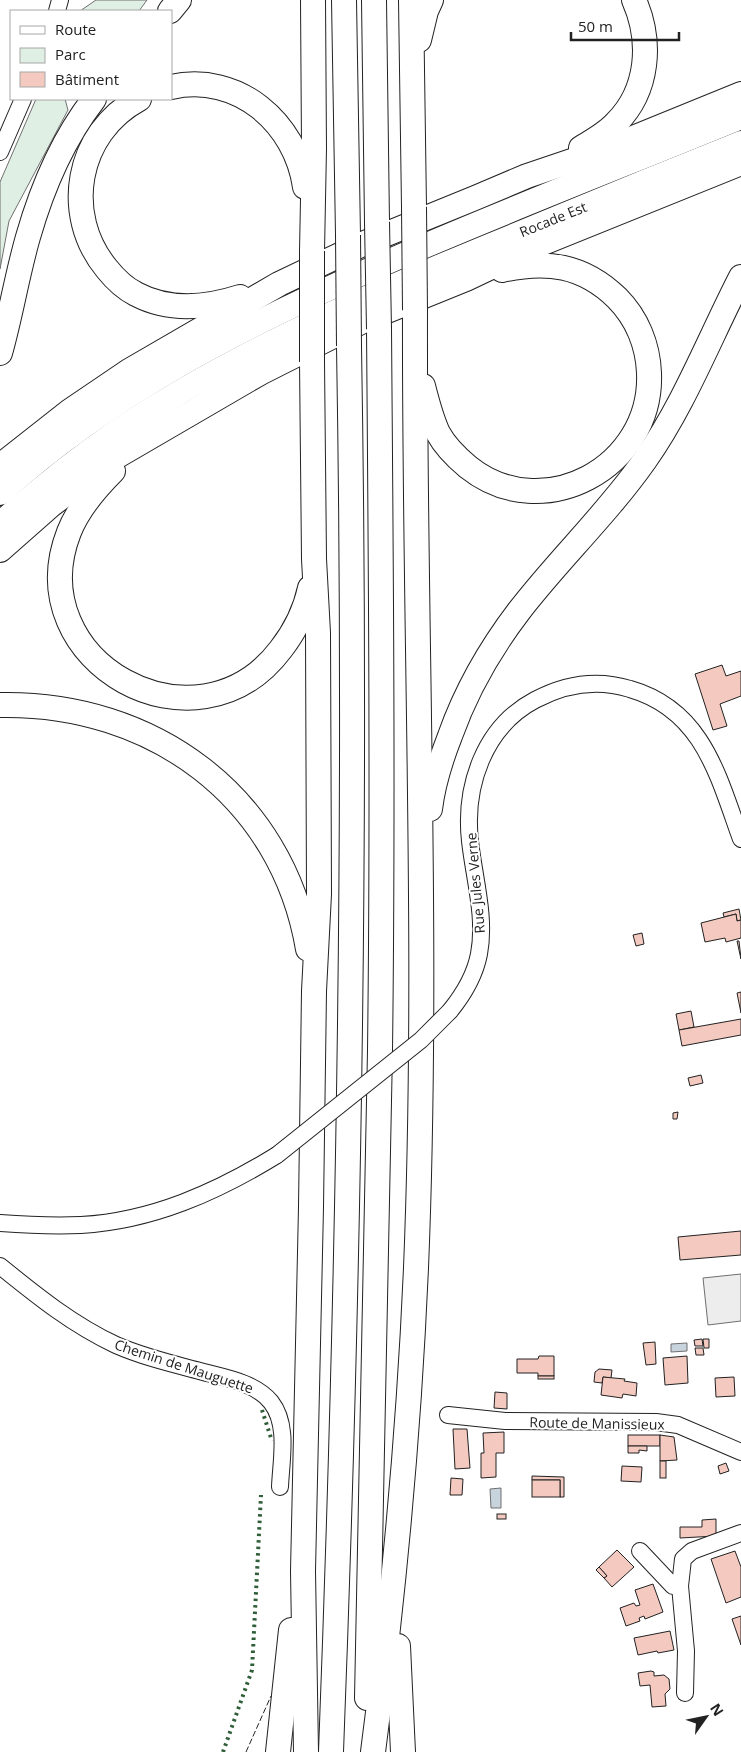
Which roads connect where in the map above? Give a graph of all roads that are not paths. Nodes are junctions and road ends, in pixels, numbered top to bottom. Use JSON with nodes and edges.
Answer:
{"nodes":[{"id":1,"x":179,"y":0,"type":"edge"},
{"id":2,"x":313,"y":0,"type":"edge"},
{"id":3,"x":344,"y":0,"type":"edge"},
{"id":4,"x":374,"y":0,"type":"edge"},
{"id":5,"x":411,"y":0,"type":"edge"},
{"id":6,"x":431,"y":0,"type":"edge"},
{"id":7,"x":634,"y":0,"type":"edge"},
{"id":8,"x":171,"y":10,"type":"edge"},
{"id":9,"x":412,"y":76,"type":"junction"},
{"id":10,"x":172,"y":87,"type":"edge"},
{"id":11,"x":741,"y":94,"type":"edge"},
{"id":12,"x":23,"y":100,"type":"edge"},
{"id":13,"x":93,"y":100,"type":"edge"},
{"id":14,"x":138,"y":100,"type":"edge"},
{"id":15,"x":741,"y":117,"type":"edge"},
{"id":16,"x":741,"y":143,"type":"edge"},
{"id":17,"x":0,"y":152,"type":"edge"},
{"id":18,"x":741,"y":163,"type":"edge"},
{"id":19,"x":528,"y":176,"type":"junction"},
{"id":20,"x":312,"y":227,"type":"junction"},
{"id":21,"x":741,"y":277,"type":"edge"},
{"id":22,"x":466,"y":279,"type":"junction"},
{"id":23,"x":279,"y":284,"type":"junction"},
{"id":24,"x":415,"y":338,"type":"junction"},
{"id":25,"x":0,"y":353,"type":"edge"},
{"id":26,"x":162,"y":429,"type":"junction"},
{"id":27,"x":0,"y":466,"type":"edge"},
{"id":28,"x":0,"y":493,"type":"edge"},
{"id":29,"x":0,"y":524,"type":"edge"},
{"id":30,"x":0,"y":550,"type":"edge"},
{"id":31,"x":314,"y":559,"type":"junction"},
{"id":32,"x":0,"y":704,"type":"edge"},
{"id":33,"x":741,"y":839,"type":"edge"},
{"id":34,"x":422,"y":907,"type":"junction"},
{"id":35,"x":314,"y":990,"type":"junction"},
{"id":36,"x":0,"y":1223,"type":"edge"},
{"id":37,"x":0,"y":1266,"type":"edge"},
{"id":38,"x":448,"y":1415,"type":"dead end"},
{"id":39,"x":738,"y":1451,"type":"edge"},
{"id":40,"x":741,"y":1466,"type":"edge"},
{"id":41,"x":280,"y":1487,"type":"dead end"},
{"id":42,"x":304,"y":1504,"type":"junction"},
{"id":43,"x":741,"y":1533,"type":"edge"},
{"id":44,"x":640,"y":1550,"type":"dead end"},
{"id":45,"x":395,"y":1557,"type":"junction"},
{"id":46,"x":680,"y":1586,"type":"junction"},
{"id":47,"x":685,"y":1693,"type":"dead end"},
{"id":48,"x":278,"y":1752,"type":"edge"},
{"id":49,"x":306,"y":1752,"type":"edge"},
{"id":50,"x":331,"y":1752,"type":"edge"},
{"id":51,"x":366,"y":1752,"type":"edge"},
{"id":52,"x":373,"y":1752,"type":"edge"},
{"id":53,"x":403,"y":1752,"type":"edge"}],
"edges":[{"from":1,"to":8,"type":"highway"},
{"from":2,"to":20,"type":"highway"},
{"from":3,"to":50,"type":"highway","bridge":true},
{"from":4,"to":51,"type":"highway","bridge":true},
{"from":5,"to":9,"type":"highway"},
{"from":6,"to":9,"type":"highway"},
{"from":7,"to":19,"type":"highway"},
{"from":9,"to":24,"type":"highway","bridge":true},
{"from":10,"to":20,"type":"highway"},
{"from":11,"to":19,"type":"highway"},
{"from":12,"to":17,"type":"street"},
{"from":13,"to":25,"type":"highway"},
{"from":14,"to":23,"type":"highway"},
{"from":15,"to":28,"type":"highway","name":"Rocade Est"},
{"from":16,"to":29,"type":"highway","name":"Rocade Est"},
{"from":18,"to":22,"type":"highway"},
{"from":19,"to":23,"type":"highway"},
{"from":20,"to":31,"type":"highway","bridge":true},
{"from":21,"to":34,"type":"highway"},
{"from":22,"to":24,"type":"highway"},
{"from":22,"to":26,"type":"highway"},
{"from":23,"to":27,"type":"highway"},
{"from":24,"to":34,"type":"highway"},
{"from":26,"to":30,"type":"highway"},
{"from":26,"to":31,"type":"highway"},
{"from":31,"to":35,"type":"highway"},
{"from":32,"to":35,"type":"highway"},
{"from":33,"to":36,"type":"street","name":"Rue Jules Verne","bridge":true},
{"from":34,"to":45,"type":"highway"},
{"from":35,"to":42,"type":"highway"},
{"from":37,"to":41,"type":"street","name":"Chemin de Mauguette"},
{"from":38,"to":39,"type":"street","name":"Route de Manissieux"},
{"from":39,"to":40,"type":"street"},
{"from":42,"to":48,"type":"highway"},
{"from":42,"to":49,"type":"highway"},
{"from":43,"to":46,"type":"street"},
{"from":44,"to":46,"type":"street"},
{"from":45,"to":52,"type":"highway"},
{"from":45,"to":53,"type":"highway"},
{"from":46,"to":47,"type":"street"}]}
